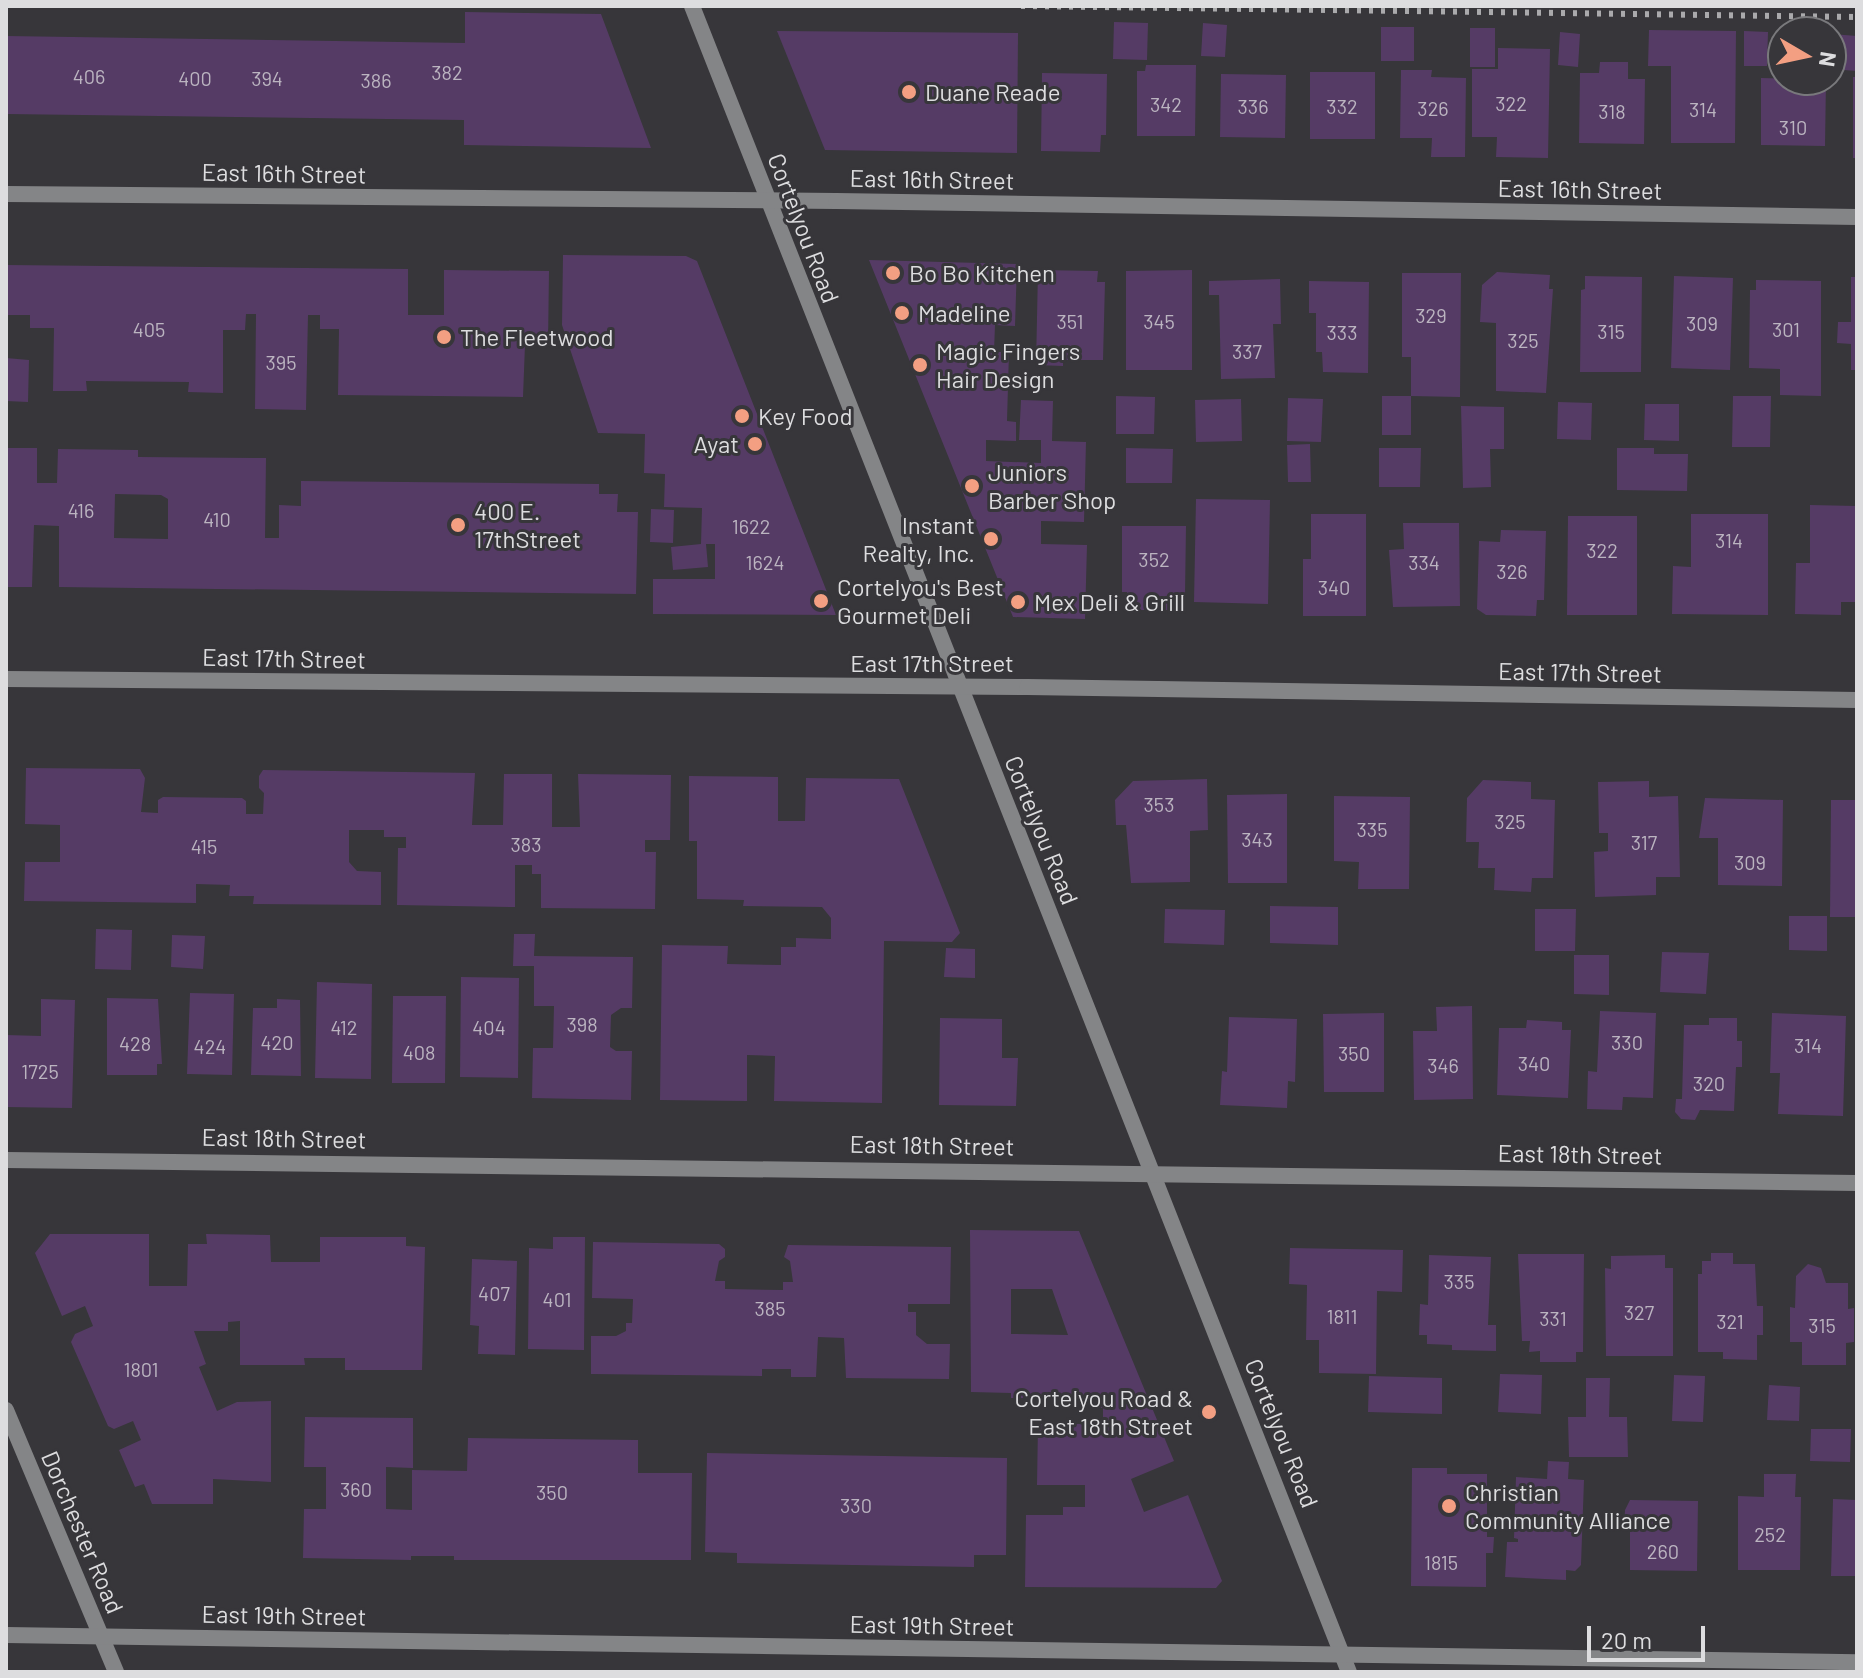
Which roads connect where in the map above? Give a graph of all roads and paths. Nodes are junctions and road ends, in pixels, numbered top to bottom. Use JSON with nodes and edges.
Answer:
{"nodes":[{"id":1,"x":692,"y":6,"type":"edge"},
{"id":2,"x":6,"y":194,"type":"edge"},
{"id":3,"x":768,"y":201,"type":"junction"},
{"id":4,"x":1857,"y":217,"type":"edge"},
{"id":5,"x":6,"y":679,"type":"edge"},
{"id":6,"x":960,"y":688,"type":"junction"},
{"id":7,"x":1857,"y":700,"type":"edge"},
{"id":8,"x":6,"y":1160,"type":"edge"},
{"id":9,"x":1152,"y":1172,"type":"junction"},
{"id":10,"x":1857,"y":1183,"type":"edge"},
{"id":11,"x":6,"y":1410,"type":"edge"},
{"id":12,"x":6,"y":1635,"type":"edge"},
{"id":13,"x":100,"y":1636,"type":"junction"},
{"id":14,"x":1342,"y":1655,"type":"junction"},
{"id":15,"x":1857,"y":1662,"type":"edge"},
{"id":16,"x":116,"y":1672,"type":"edge"},
{"id":17,"x":1349,"y":1672,"type":"edge"}],
"edges":[{"from":1,"to":3,"type":"street","name":"Cortelyou Road"},
{"from":2,"to":3,"type":"street","name":"East 16th Street"},
{"from":3,"to":4,"type":"street","name":"East 16th Street"},
{"from":3,"to":6,"type":"street","name":"Cortelyou Road"},
{"from":5,"to":6,"type":"street","name":"East 17th Street"},
{"from":6,"to":7,"type":"street","name":"East 17th Street"},
{"from":6,"to":9,"type":"street","name":"Cortelyou Road"},
{"from":8,"to":9,"type":"street","name":"East 18th Street"},
{"from":9,"to":10,"type":"street","name":"East 18th Street"},
{"from":9,"to":14,"type":"street","name":"Cortelyou Road"},
{"from":11,"to":13,"type":"street","name":"Dorchester Road"},
{"from":12,"to":13,"type":"street","name":"East 19th Street"},
{"from":13,"to":14,"type":"street","name":"East 19th Street"},
{"from":13,"to":16,"type":"street","name":"Dorchester Road"},
{"from":14,"to":15,"type":"street","name":"East 19th Street"},
{"from":14,"to":17,"type":"street","name":"Cortelyou Road"}]}
